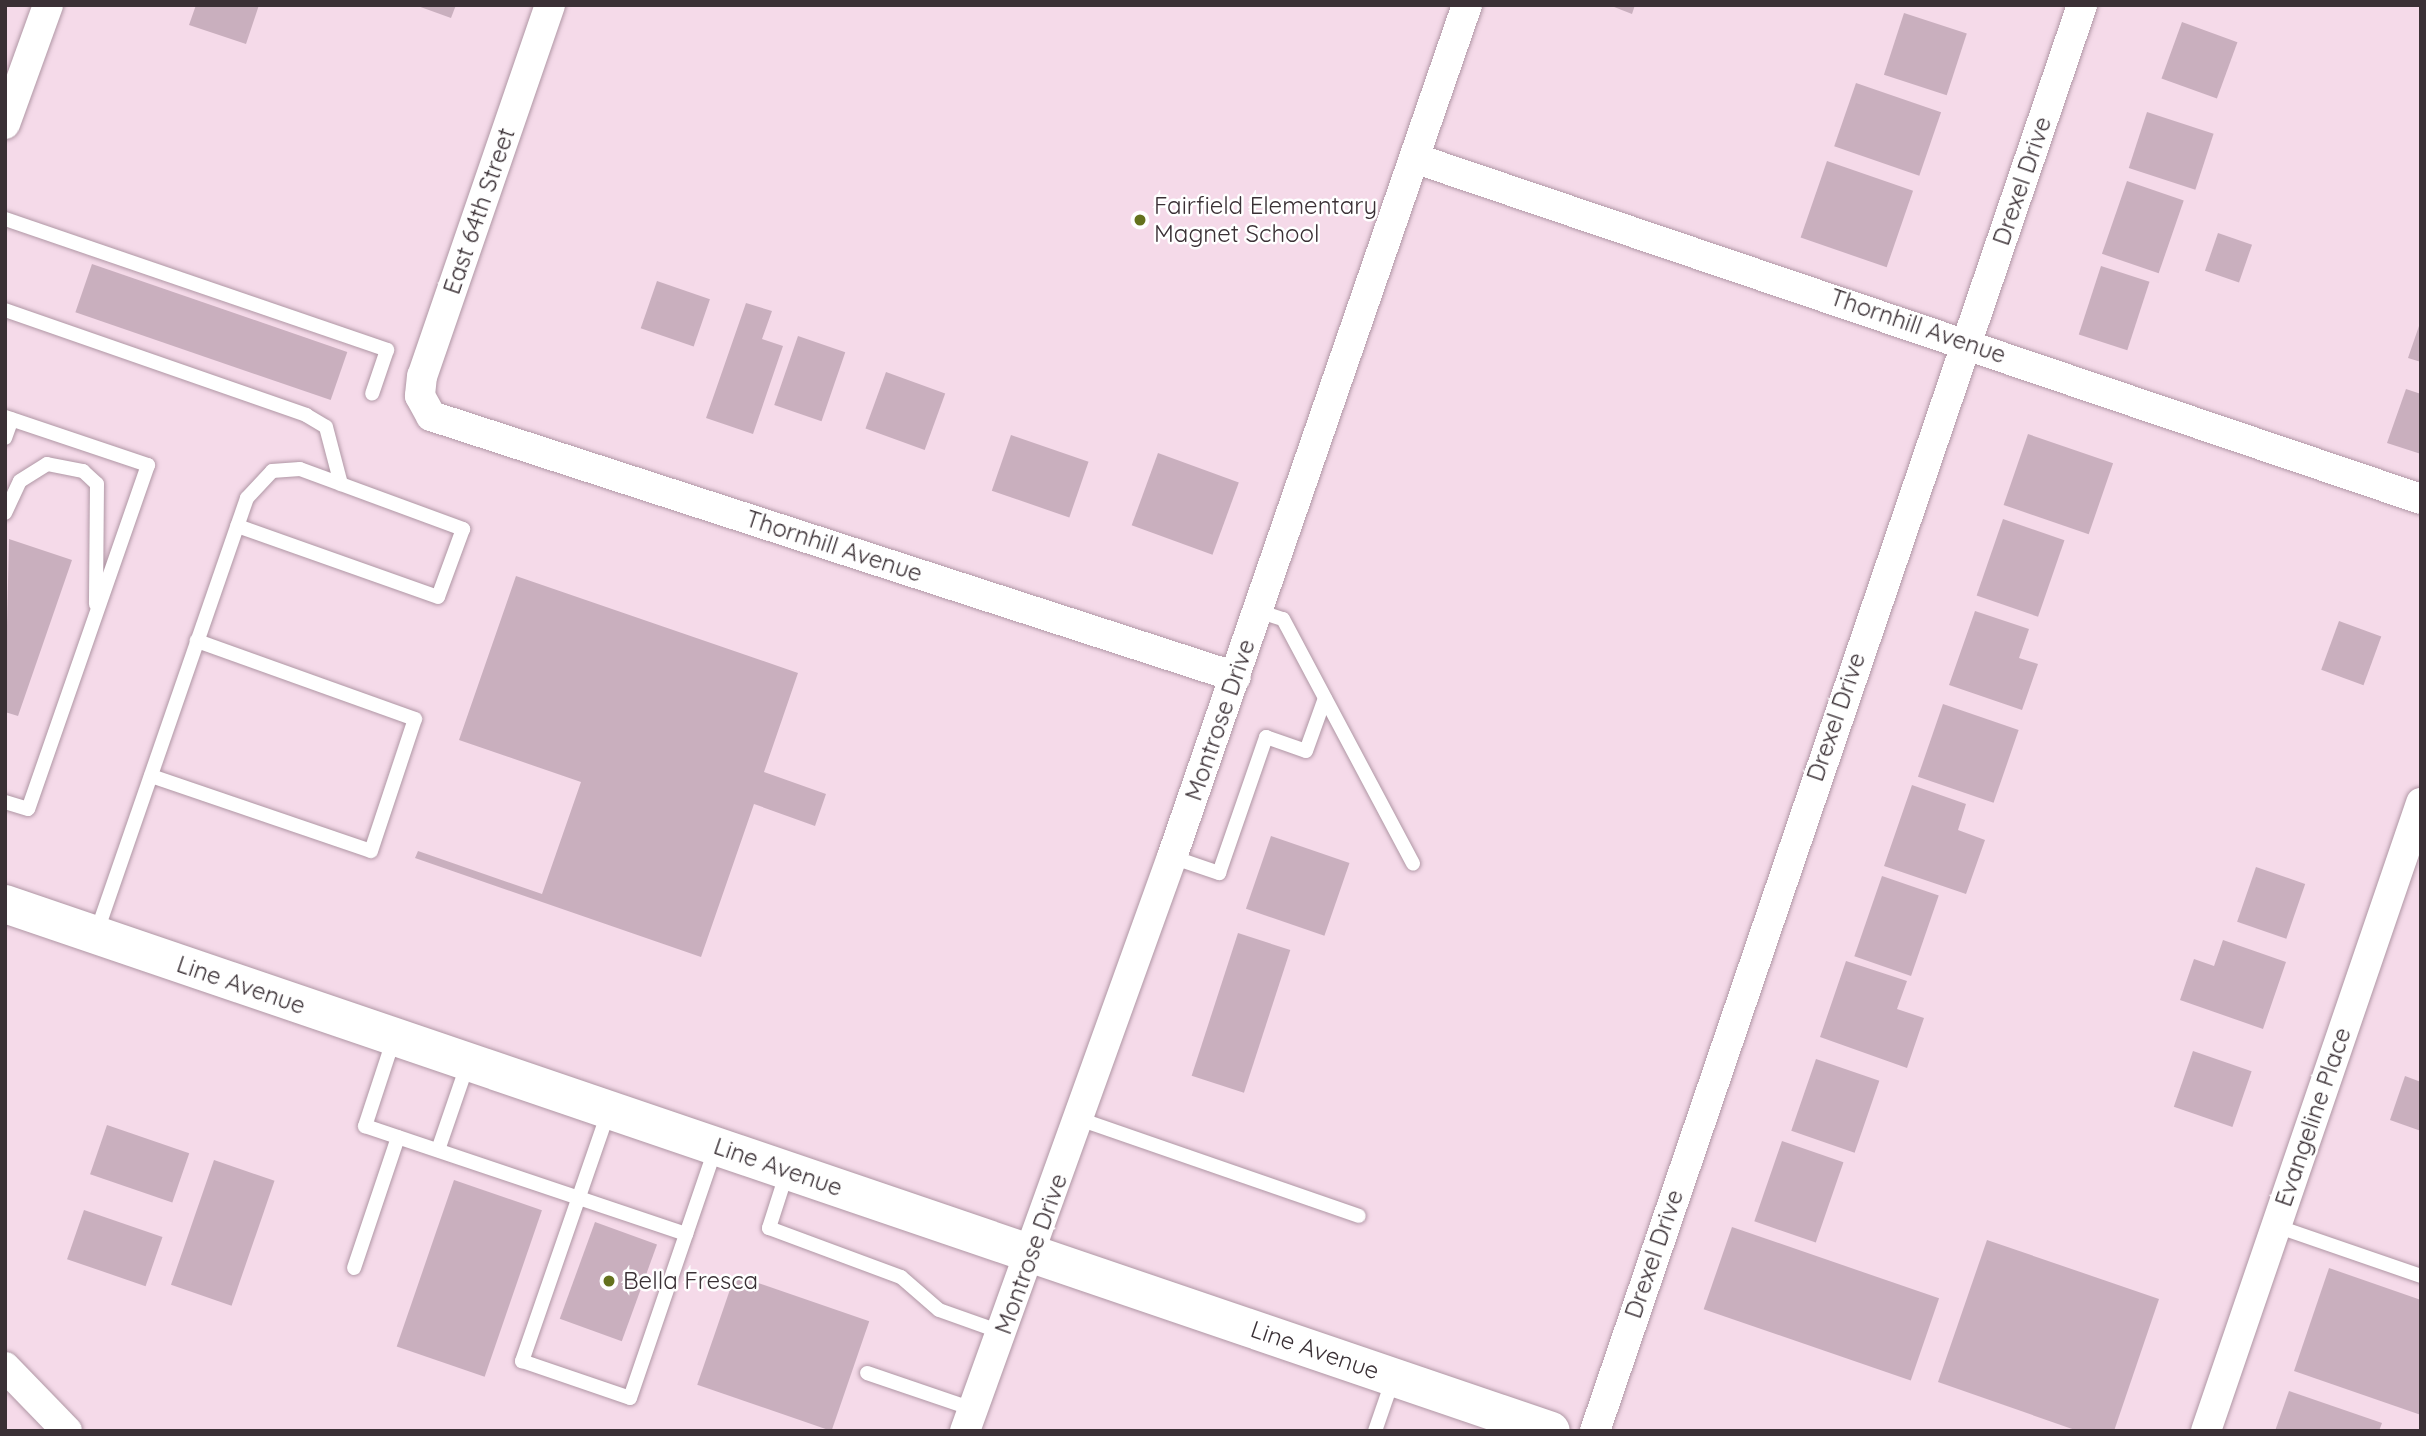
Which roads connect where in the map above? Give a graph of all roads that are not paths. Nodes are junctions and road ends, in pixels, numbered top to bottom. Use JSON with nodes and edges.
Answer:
{"nodes":[{"id":1,"x":48,"y":5,"type":"edge"},
{"id":2,"x":550,"y":5,"type":"edge"},
{"id":3,"x":1467,"y":5,"type":"edge"},
{"id":4,"x":2082,"y":5,"type":"edge"},
{"id":5,"x":5,"y":124,"type":"edge"},
{"id":6,"x":1414,"y":159,"type":"junction"},
{"id":7,"x":5,"y":219,"type":"edge"},
{"id":8,"x":5,"y":310,"type":"edge"},
{"id":9,"x":1966,"y":343,"type":"junction"},
{"id":10,"x":372,"y":394,"type":"dead end"},
{"id":11,"x":431,"y":416,"type":"joint"},
{"id":12,"x":9,"y":418,"type":"edge"},
{"id":13,"x":5,"y":438,"type":"edge"},
{"id":14,"x":341,"y":484,"type":"junction"},
{"id":15,"x":2421,"y":499,"type":"edge"},
{"id":16,"x":5,"y":513,"type":"edge"},
{"id":17,"x":237,"y":526,"type":"junction"},
{"id":18,"x":1258,"y":611,"type":"junction"},
{"id":19,"x":97,"y":612,"type":"junction"},
{"id":20,"x":197,"y":641,"type":"junction"},
{"id":21,"x":1236,"y":677,"type":"junction"},
{"id":22,"x":1325,"y":698,"type":"junction"},
{"id":23,"x":151,"y":776,"type":"junction"},
{"id":24,"x":5,"y":802,"type":"edge"},
{"id":25,"x":2421,"y":803,"type":"edge"},
{"id":26,"x":1172,"y":857,"type":"junction"},
{"id":27,"x":1413,"y":863,"type":"dead end"},
{"id":28,"x":5,"y":904,"type":"edge"},
{"id":29,"x":95,"y":935,"type":"junction"},
{"id":30,"x":394,"y":1037,"type":"junction"},
{"id":31,"x":469,"y":1062,"type":"junction"},
{"id":32,"x":609,"y":1110,"type":"junction"},
{"id":33,"x":1079,"y":1119,"type":"junction"},
{"id":34,"x":398,"y":1137,"type":"junction"},
{"id":35,"x":716,"y":1146,"type":"junction"},
{"id":36,"x":438,"y":1150,"type":"junction"},
{"id":37,"x":787,"y":1170,"type":"junction"},
{"id":38,"x":579,"y":1198,"type":"junction"},
{"id":39,"x":1359,"y":1216,"type":"dead end"},
{"id":40,"x":2276,"y":1226,"type":"junction"},
{"id":41,"x":686,"y":1234,"type":"junction"},
{"id":42,"x":1032,"y":1254,"type":"junction"},
{"id":43,"x":354,"y":1268,"type":"dead end"},
{"id":44,"x":2421,"y":1276,"type":"edge"},
{"id":45,"x":1004,"y":1333,"type":"junction"},
{"id":46,"x":5,"y":1367,"type":"edge"},
{"id":47,"x":867,"y":1373,"type":"dead end"},
{"id":48,"x":1394,"y":1377,"type":"junction"},
{"id":49,"x":969,"y":1420,"type":"edge"},
{"id":50,"x":67,"y":1431,"type":"edge"},
{"id":51,"x":1375,"y":1431,"type":"edge"},
{"id":52,"x":1551,"y":1431,"type":"edge"},
{"id":53,"x":1595,"y":1431,"type":"edge"},
{"id":54,"x":2206,"y":1431,"type":"edge"}],
"edges":[{"from":1,"to":5,"type":"street"},
{"from":2,"to":11,"type":"street","name":"East 64th Street"},
{"from":3,"to":6,"type":"street","name":"Montrose Drive"},
{"from":4,"to":9,"type":"street","name":"Drexel Drive"},
{"from":6,"to":9,"type":"street","name":"Thornhill Avenue"},
{"from":6,"to":18,"type":"street","name":"Montrose Drive"},
{"from":7,"to":10,"type":"lane"},
{"from":8,"to":14,"type":"lane"},
{"from":9,"to":15,"type":"street","name":"Thornhill Avenue"},
{"from":9,"to":53,"type":"street","name":"Drexel Drive"},
{"from":11,"to":21,"type":"street","name":"Thornhill Avenue"},
{"from":12,"to":13,"type":"lane"},
{"from":12,"to":19,"type":"lane"},
{"from":14,"to":17,"type":"lane"},
{"from":14,"to":17,"type":"lane"},
{"from":16,"to":19,"type":"lane"},
{"from":17,"to":20,"type":"lane"},
{"from":18,"to":21,"type":"street","name":"Montrose Drive"},
{"from":18,"to":22,"type":"lane"},
{"from":19,"to":24,"type":"lane"},
{"from":20,"to":23,"type":"lane"},
{"from":20,"to":23,"type":"lane"},
{"from":21,"to":26,"type":"street","name":"Montrose Drive"},
{"from":22,"to":26,"type":"lane"},
{"from":22,"to":27,"type":"lane"},
{"from":23,"to":29,"type":"lane"},
{"from":25,"to":40,"type":"street","name":"Evangeline Place"},
{"from":26,"to":33,"type":"street","name":"Montrose Drive"},
{"from":28,"to":29,"type":"main road","name":"Line Avenue"},
{"from":29,"to":30,"type":"main road","name":"Line Avenue"},
{"from":30,"to":31,"type":"main road","name":"Line Avenue"},
{"from":30,"to":34,"type":"lane"},
{"from":31,"to":32,"type":"main road","name":"Line Avenue"},
{"from":31,"to":36,"type":"lane"},
{"from":32,"to":35,"type":"main road","name":"Line Avenue"},
{"from":32,"to":38,"type":"lane"},
{"from":33,"to":39,"type":"lane"},
{"from":33,"to":42,"type":"street","name":"Montrose Drive"},
{"from":34,"to":36,"type":"lane"},
{"from":34,"to":43,"type":"lane"},
{"from":35,"to":37,"type":"main road","name":"Line Avenue"},
{"from":35,"to":41,"type":"lane"},
{"from":36,"to":38,"type":"lane"},
{"from":37,"to":42,"type":"main road","name":"Line Avenue"},
{"from":37,"to":45,"type":"lane"},
{"from":38,"to":41,"type":"lane"},
{"from":38,"to":41,"type":"lane"},
{"from":40,"to":44,"type":"lane"},
{"from":40,"to":54,"type":"street","name":"Evangeline Place"},
{"from":42,"to":45,"type":"street","name":"Montrose Drive"},
{"from":42,"to":48,"type":"main road","name":"Line Avenue"},
{"from":45,"to":49,"type":"street","name":"Montrose Drive"},
{"from":46,"to":50,"type":"street"},
{"from":47,"to":49,"type":"lane"},
{"from":48,"to":51,"type":"lane"},
{"from":48,"to":52,"type":"main road","name":"Line Avenue"}]}
